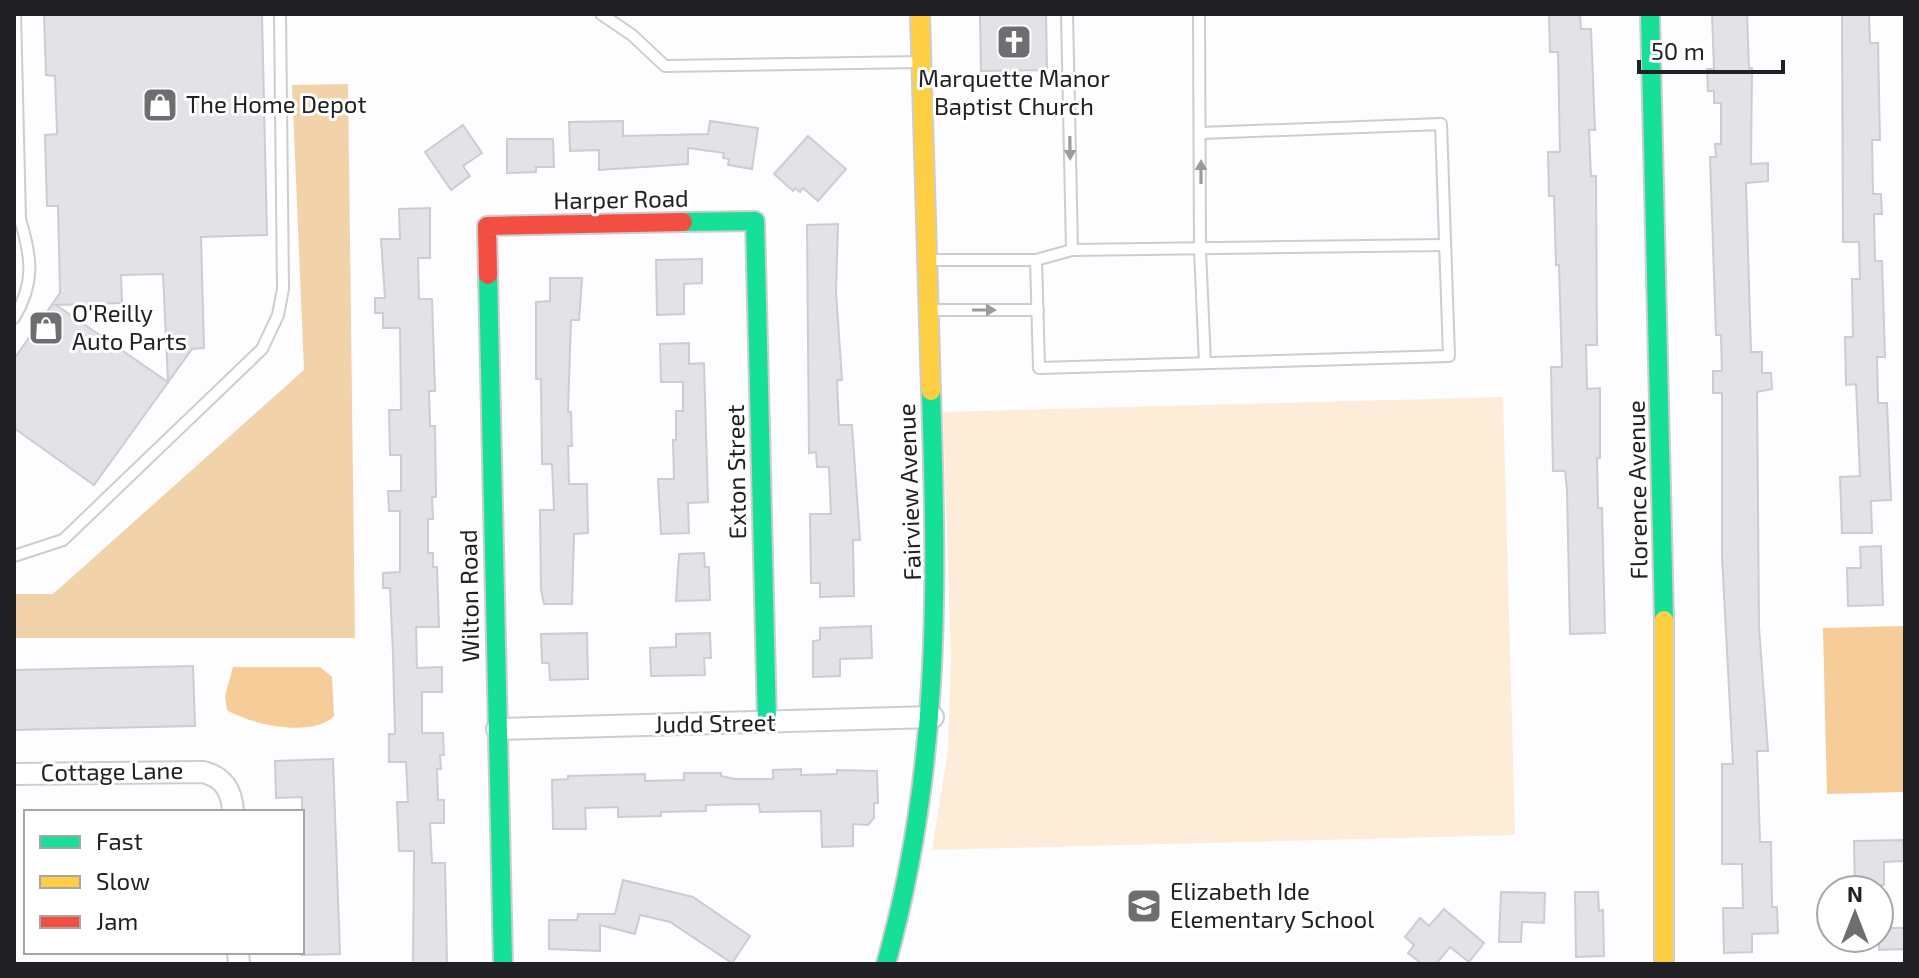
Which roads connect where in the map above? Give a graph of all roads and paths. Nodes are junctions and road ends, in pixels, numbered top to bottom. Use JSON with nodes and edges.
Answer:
{"nodes":[{"id":1,"x":15,"y":14,"type":"edge"},
{"id":2,"x":280,"y":14,"type":"edge"},
{"id":3,"x":601,"y":14,"type":"edge"},
{"id":4,"x":920,"y":14,"type":"edge"},
{"id":5,"x":1067,"y":14,"type":"edge"},
{"id":6,"x":1199,"y":14,"type":"edge"},
{"id":7,"x":1650,"y":14,"type":"edge"},
{"id":8,"x":921,"y":62,"type":"junction"},
{"id":9,"x":1201,"y":133,"type":"junction"},
{"id":10,"x":17,"y":219,"type":"edge"},
{"id":11,"x":755,"y":221,"type":"joint"},
{"id":12,"x":487,"y":226,"type":"joint"},
{"id":13,"x":1445,"y":245,"type":"junction"},
{"id":14,"x":1072,"y":250,"type":"junction"},
{"id":15,"x":1200,"y":250,"type":"junction"},
{"id":16,"x":927,"y":260,"type":"junction"},
{"id":17,"x":1036,"y":260,"type":"junction"},
{"id":18,"x":929,"y":310,"type":"junction"},
{"id":19,"x":1038,"y":310,"type":"junction"},
{"id":20,"x":14,"y":318,"type":"edge"},
{"id":21,"x":1205,"y":363,"type":"junction"},
{"id":22,"x":14,"y":556,"type":"edge"},
{"id":23,"x":933,"y":717,"type":"junction"},
{"id":24,"x":767,"y":722,"type":"junction"},
{"id":25,"x":497,"y":729,"type":"junction"},
{"id":26,"x":14,"y":774,"type":"edge"},
{"id":27,"x":233,"y":810,"type":"edge"},
{"id":28,"x":503,"y":964,"type":"edge"},
{"id":29,"x":886,"y":964,"type":"edge"},
{"id":30,"x":1664,"y":964,"type":"edge"}],
"edges":[{"from":1,"to":10,"type":"lane"},
{"from":2,"to":22,"type":"lane"},
{"from":3,"to":8,"type":"lane"},
{"from":4,"to":8,"type":"street","name":"Fairview Avenue"},
{"from":5,"to":14,"type":"lane","one_way":true},
{"from":6,"to":9,"type":"lane"},
{"from":7,"to":30,"type":"street","name":"Florence Avenue"},
{"from":8,"to":16,"type":"street","name":"Fairview Avenue"},
{"from":9,"to":13,"type":"lane"},
{"from":15,"to":9,"type":"lane","one_way":true},
{"from":10,"to":20,"type":"lane"},
{"from":11,"to":12,"type":"street","name":"Harper Road"},
{"from":11,"to":24,"type":"street","name":"Exton Street"},
{"from":12,"to":25,"type":"street","name":"Wilton Road"},
{"from":13,"to":15,"type":"lane"},
{"from":13,"to":21,"type":"lane"},
{"from":14,"to":15,"type":"lane"},
{"from":14,"to":17,"type":"lane"},
{"from":15,"to":21,"type":"lane"},
{"from":16,"to":17,"type":"lane"},
{"from":16,"to":18,"type":"street","name":"Fairview Avenue"},
{"from":17,"to":19,"type":"lane"},
{"from":18,"to":19,"type":"lane","one_way":true},
{"from":18,"to":23,"type":"street","name":"Fairview Avenue"},
{"from":19,"to":21,"type":"lane"},
{"from":23,"to":24,"type":"street","name":"Judd Street"},
{"from":23,"to":29,"type":"street","name":"Fairview Avenue"},
{"from":24,"to":25,"type":"street","name":"Judd Street"},
{"from":25,"to":28,"type":"street","name":"Wilton Road"},
{"from":26,"to":27,"type":"street","name":"Cottage Lane"}]}
